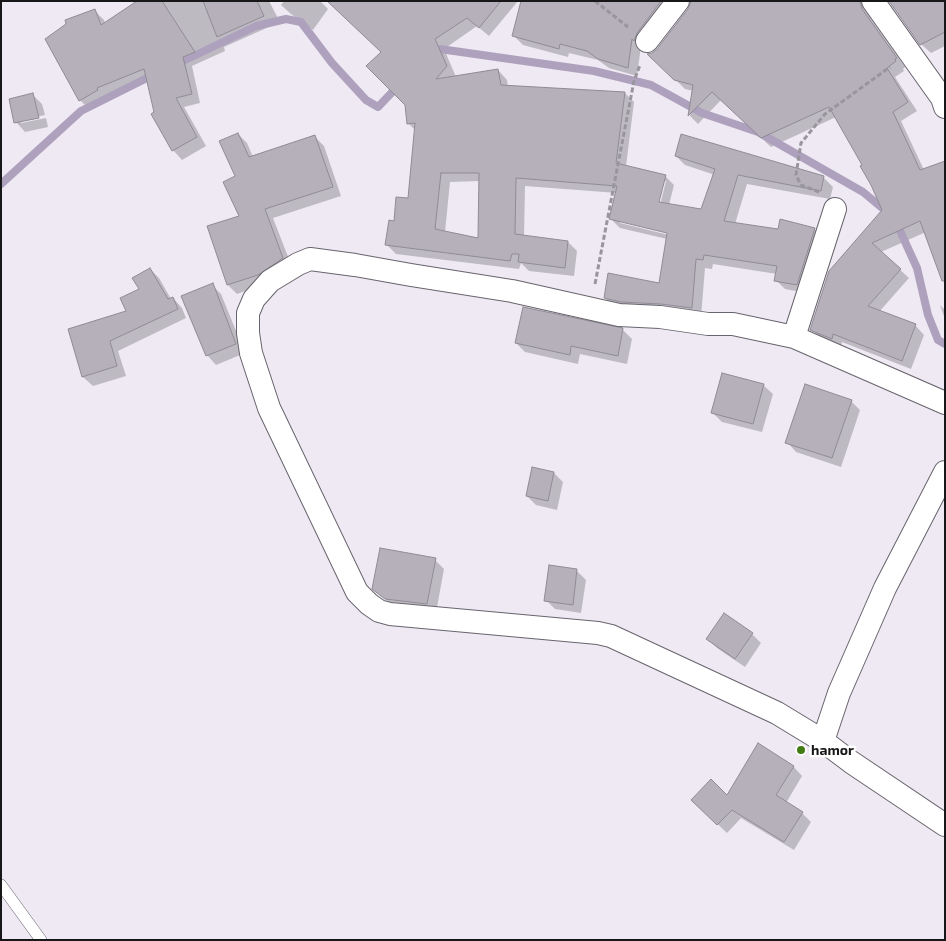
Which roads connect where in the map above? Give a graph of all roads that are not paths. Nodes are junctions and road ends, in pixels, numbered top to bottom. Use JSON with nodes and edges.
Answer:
{"nodes":[{"id":1,"x":678,"y":1,"type":"edge"},
{"id":2,"x":873,"y":1,"type":"edge"},
{"id":3,"x":647,"y":41,"type":"road end"},
{"id":4,"x":945,"y":107,"type":"edge"},
{"id":5,"x":835,"y":209,"type":"road end"},
{"id":6,"x":794,"y":337,"type":"junction"},
{"id":7,"x":945,"y":403,"type":"edge"},
{"id":8,"x":945,"y":472,"type":"edge"},
{"id":9,"x":824,"y":741,"type":"junction"},
{"id":10,"x":945,"y":825,"type":"edge"},
{"id":11,"x":1,"y":885,"type":"edge"},
{"id":12,"x":41,"y":940,"type":"edge"}],
"edges":[{"from":1,"to":3,"type":"street"},
{"from":2,"to":4,"type":"street"},
{"from":5,"to":6,"type":"street"},
{"from":6,"to":7,"type":"street"},
{"from":6,"to":9,"type":"street"},
{"from":8,"to":9,"type":"street"},
{"from":9,"to":10,"type":"street"},
{"from":11,"to":12,"type":"lane"}]}
